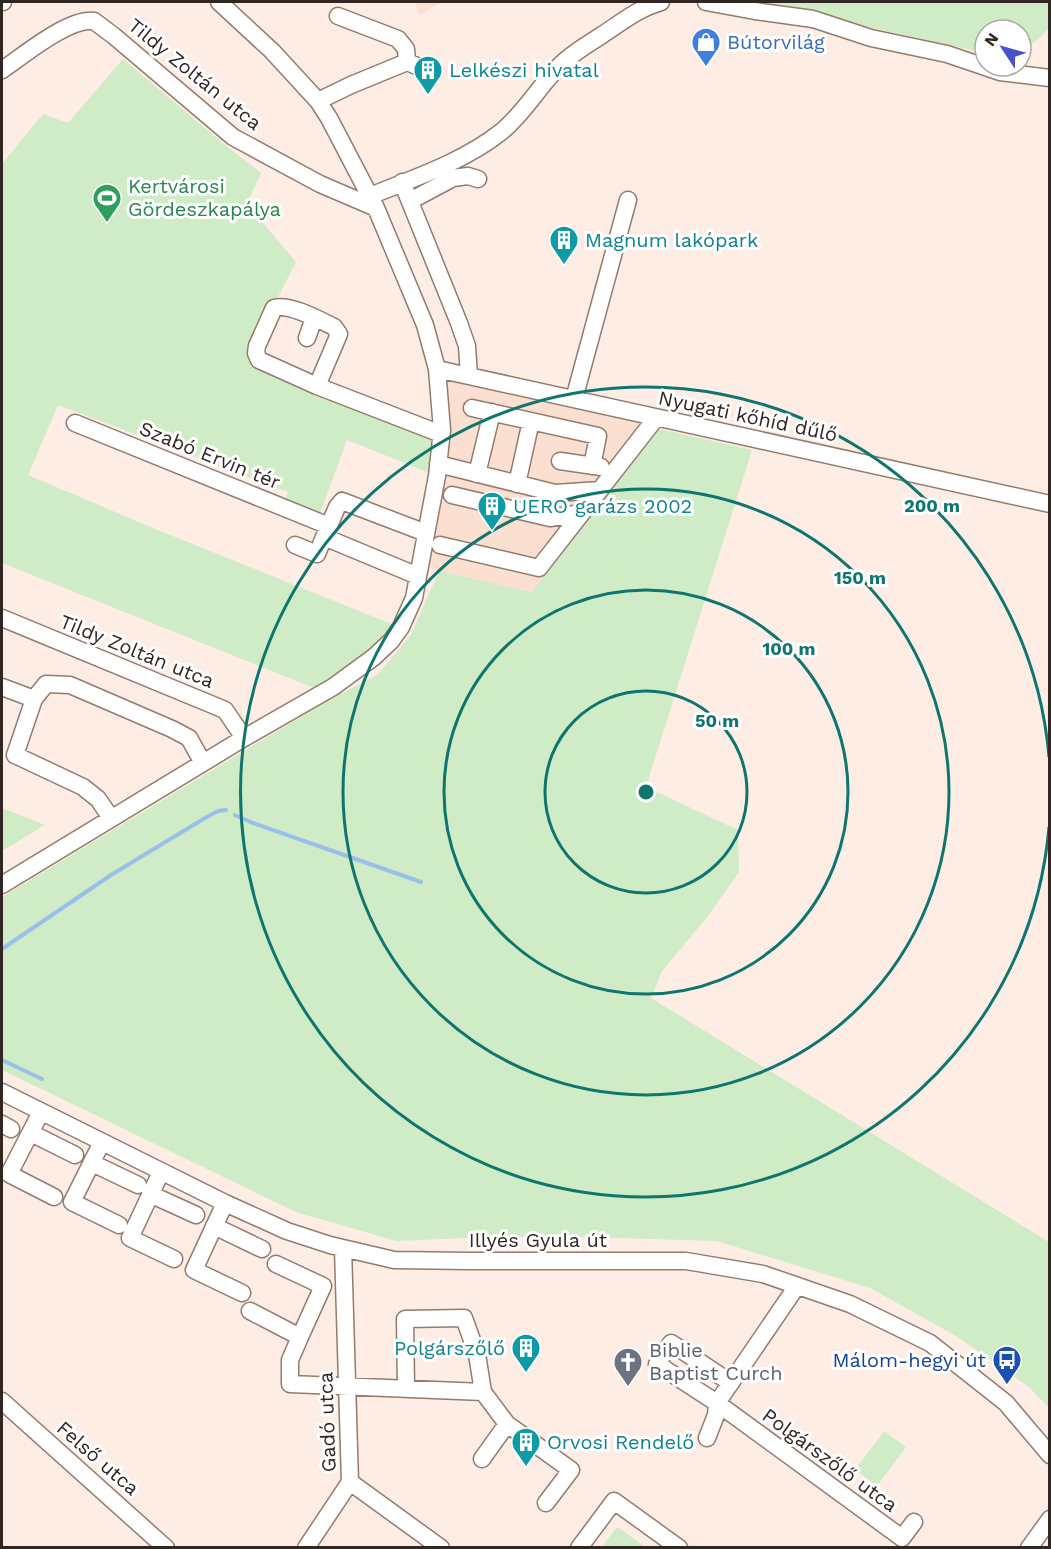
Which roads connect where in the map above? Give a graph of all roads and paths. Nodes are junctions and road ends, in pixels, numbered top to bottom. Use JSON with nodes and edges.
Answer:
{"nodes":[{"id":1,"x":219,"y":2,"type":"edge"},
{"id":2,"x":662,"y":2,"type":"edge"},
{"id":3,"x":706,"y":2,"type":"edge"},
{"id":4,"x":338,"y":16,"type":"dead end"},
{"id":5,"x":407,"y":62,"type":"junction"},
{"id":6,"x":2,"y":70,"type":"edge"},
{"id":7,"x":429,"y":71,"type":"dead end"},
{"id":8,"x":1050,"y":78,"type":"edge"},
{"id":9,"x":318,"y":101,"type":"junction"},
{"id":10,"x":478,"y":179,"type":"dead end"},
{"id":11,"x":402,"y":182,"type":"junction"},
{"id":12,"x":410,"y":201,"type":"junction"},
{"id":13,"x":628,"y":201,"type":"dead end"},
{"id":14,"x":373,"y":202,"type":"junction"},
{"id":15,"x":314,"y":318,"type":"junction"},
{"id":16,"x":307,"y":338,"type":"dead end"},
{"id":17,"x":437,"y":369,"type":"junction"},
{"id":18,"x":469,"y":376,"type":"junction"},
{"id":19,"x":317,"y":386,"type":"junction"},
{"id":20,"x":574,"y":399,"type":"junction"},
{"id":21,"x":472,"y":408,"type":"dead end"},
{"id":22,"x":492,"y":412,"type":"junction"},
{"id":23,"x":656,"y":418,"type":"junction"},
{"id":24,"x":531,"y":421,"type":"junction"},
{"id":25,"x":75,"y":423,"type":"dead end"},
{"id":26,"x":441,"y":434,"type":"junction"},
{"id":27,"x":560,"y":461,"type":"dead end"},
{"id":28,"x":438,"y":464,"type":"junction"},
{"id":29,"x":592,"y":466,"type":"junction"},
{"id":30,"x":616,"y":469,"type":"junction"},
{"id":31,"x":477,"y":474,"type":"junction"},
{"id":32,"x":517,"y":484,"type":"junction"},
{"id":33,"x":600,"y":490,"type":"junction"},
{"id":34,"x":452,"y":495,"type":"dead end"},
{"id":35,"x":1050,"y":504,"type":"edge"},
{"id":36,"x":581,"y":513,"type":"junction"},
{"id":37,"x":326,"y":532,"type":"junction"},
{"id":38,"x":426,"y":533,"type":"junction"},
{"id":39,"x":295,"y":545,"type":"dead end"},
{"id":40,"x":440,"y":545,"type":"dead end"},
{"id":41,"x":418,"y":576,"type":"junction"},
{"id":42,"x":2,"y":618,"type":"edge"},
{"id":43,"x":2,"y":687,"type":"edge"},
{"id":44,"x":34,"y":699,"type":"junction"},
{"id":45,"x":244,"y":738,"type":"junction"},
{"id":46,"x":203,"y":763,"type":"junction"},
{"id":47,"x":111,"y":818,"type":"junction"},
{"id":48,"x":2,"y":885,"type":"edge"},
{"id":49,"x":2,"y":1092,"type":"edge"},
{"id":50,"x":41,"y":1112,"type":"junction"},
{"id":51,"x":31,"y":1133,"type":"junction"},
{"id":52,"x":102,"y":1142,"type":"junction"},
{"id":53,"x":75,"y":1155,"type":"dead end"},
{"id":54,"x":92,"y":1162,"type":"junction"},
{"id":55,"x":161,"y":1172,"type":"junction"},
{"id":56,"x":144,"y":1190,"type":"junction"},
{"id":57,"x":54,"y":1197,"type":"dead end"},
{"id":58,"x":225,"y":1203,"type":"junction"},
{"id":59,"x":196,"y":1215,"type":"dead end"},
{"id":60,"x":119,"y":1225,"type":"dead end"},
{"id":61,"x":214,"y":1226,"type":"junction"},
{"id":62,"x":343,"y":1248,"type":"junction"},
{"id":63,"x":262,"y":1249,"type":"dead end"},
{"id":64,"x":174,"y":1259,"type":"dead end"},
{"id":65,"x":276,"y":1264,"type":"dead end"},
{"id":66,"x":797,"y":1286,"type":"junction"},
{"id":67,"x":242,"y":1293,"type":"dead end"},
{"id":68,"x":250,"y":1311,"type":"dead end"},
{"id":69,"x":300,"y":1337,"type":"junction"},
{"id":70,"x":731,"y":1383,"type":"junction"},
{"id":71,"x":347,"y":1387,"type":"junction"},
{"id":72,"x":406,"y":1389,"type":"junction"},
{"id":73,"x":483,"y":1392,"type":"junction"},
{"id":74,"x":2,"y":1401,"type":"edge"},
{"id":75,"x":717,"y":1403,"type":"junction"},
{"id":76,"x":507,"y":1424,"type":"junction"},
{"id":77,"x":707,"y":1437,"type":"dead end"},
{"id":78,"x":1050,"y":1455,"type":"edge"},
{"id":79,"x":482,"y":1459,"type":"dead end"},
{"id":80,"x":350,"y":1482,"type":"junction"},
{"id":81,"x":546,"y":1503,"type":"dead end"},
{"id":82,"x":1050,"y":1519,"type":"edge"},
{"id":83,"x":914,"y":1522,"type":"dead end"},
{"id":84,"x":149,"y":1541,"type":"edge"},
{"id":85,"x":166,"y":1548,"type":"edge"},
{"id":86,"x":306,"y":1548,"type":"edge"},
{"id":87,"x":441,"y":1548,"type":"edge"},
{"id":88,"x":579,"y":1548,"type":"edge"},
{"id":89,"x":679,"y":1548,"type":"edge"},
{"id":90,"x":1029,"y":1548,"type":"edge"}],
"edges":[{"from":1,"to":9,"type":"street"},
{"from":2,"to":11,"type":"street"},
{"from":3,"to":8,"type":"street"},
{"from":4,"to":5,"type":"street"},
{"from":5,"to":7,"type":"street"},
{"from":5,"to":9,"type":"street"},
{"from":6,"to":14,"type":"street","name":"Tildy Zoltán utca"},
{"from":9,"to":14,"type":"street"},
{"from":10,"to":12,"type":"street"},
{"from":11,"to":12,"type":"street"},
{"from":11,"to":14,"type":"street"},
{"from":12,"to":18,"type":"street"},
{"from":13,"to":20,"type":"street"},
{"from":14,"to":17,"type":"street"},
{"from":15,"to":16,"type":"street"},
{"from":15,"to":19,"type":"street"},
{"from":15,"to":19,"type":"street"},
{"from":17,"to":18,"type":"street","name":"Nyugati kőhíd dűlő"},
{"from":17,"to":26,"type":"street"},
{"from":18,"to":20,"type":"street","name":"Nyugati kőhíd dűlő"},
{"from":19,"to":26,"type":"street"},
{"from":20,"to":23,"type":"street","name":"Nyugati kőhíd dűlő"},
{"from":21,"to":22,"type":"street"},
{"from":22,"to":24,"type":"street"},
{"from":22,"to":31,"type":"street"},
{"from":23,"to":30,"type":"street"},
{"from":23,"to":35,"type":"street","name":"Nyugati kőhíd dűlő"},
{"from":24,"to":29,"type":"street"},
{"from":24,"to":32,"type":"street"},
{"from":25,"to":37,"type":"street","name":"Szabó Ervin tér"},
{"from":26,"to":28,"type":"street"},
{"from":27,"to":29,"type":"street"},
{"from":28,"to":31,"type":"street"},
{"from":28,"to":38,"type":"street"},
{"from":29,"to":30,"type":"street"},
{"from":30,"to":33,"type":"street"},
{"from":31,"to":32,"type":"street"},
{"from":32,"to":33,"type":"street"},
{"from":33,"to":36,"type":"street"},
{"from":34,"to":36,"type":"street"},
{"from":36,"to":40,"type":"street"},
{"from":37,"to":38,"type":"street"},
{"from":37,"to":39,"type":"street"},
{"from":37,"to":41,"type":"street","name":"Szabó Ervin tér"},
{"from":38,"to":41,"type":"street"},
{"from":41,"to":45,"type":"street"},
{"from":42,"to":45,"type":"street","name":"Tildy Zoltán utca"},
{"from":43,"to":44,"type":"street"},
{"from":44,"to":46,"type":"street"},
{"from":44,"to":47,"type":"street"},
{"from":45,"to":46,"type":"street"},
{"from":46,"to":47,"type":"street"},
{"from":47,"to":48,"type":"street"},
{"from":49,"to":50,"type":"street","name":"Illyés Gyula út"},
{"from":50,"to":51,"type":"street"},
{"from":50,"to":52,"type":"street","name":"Illyés Gyula út"},
{"from":51,"to":53,"type":"street"},
{"from":51,"to":57,"type":"street"},
{"from":52,"to":54,"type":"street"},
{"from":52,"to":55,"type":"street","name":"Illyés Gyula út"},
{"from":54,"to":56,"type":"street"},
{"from":54,"to":60,"type":"street"},
{"from":55,"to":56,"type":"street"},
{"from":55,"to":58,"type":"street","name":"Illyés Gyula út"},
{"from":56,"to":59,"type":"street"},
{"from":56,"to":64,"type":"street"},
{"from":58,"to":61,"type":"street"},
{"from":58,"to":62,"type":"street","name":"Illyés Gyula út"},
{"from":61,"to":63,"type":"street"},
{"from":61,"to":67,"type":"street"},
{"from":62,"to":66,"type":"street","name":"Illyés Gyula út"},
{"from":62,"to":71,"type":"street","name":"Gadó utca"},
{"from":65,"to":69,"type":"street"},
{"from":66,"to":70,"type":"street"},
{"from":66,"to":78,"type":"street","name":"Illyés Gyula út"},
{"from":68,"to":69,"type":"street"},
{"from":69,"to":71,"type":"street"},
{"from":70,"to":75,"type":"street"},
{"from":70,"to":75,"type":"street","name":"Polgárszőlő utca"},
{"from":71,"to":72,"type":"street"},
{"from":71,"to":80,"type":"street","name":"Gadó utca"},
{"from":72,"to":73,"type":"street"},
{"from":72,"to":73,"type":"street"},
{"from":73,"to":76,"type":"street"},
{"from":74,"to":84,"type":"street","name":"Felső utca"},
{"from":75,"to":77,"type":"street"},
{"from":75,"to":83,"type":"street","name":"Polgárszőlő utca"},
{"from":76,"to":79,"type":"street"},
{"from":76,"to":81,"type":"street"},
{"from":80,"to":86,"type":"street"},
{"from":80,"to":87,"type":"street","name":"Gadó utca"},
{"from":82,"to":90,"type":"street"},
{"from":84,"to":85,"type":"street","name":"Felső utca"},
{"from":88,"to":89,"type":"street"}]}
